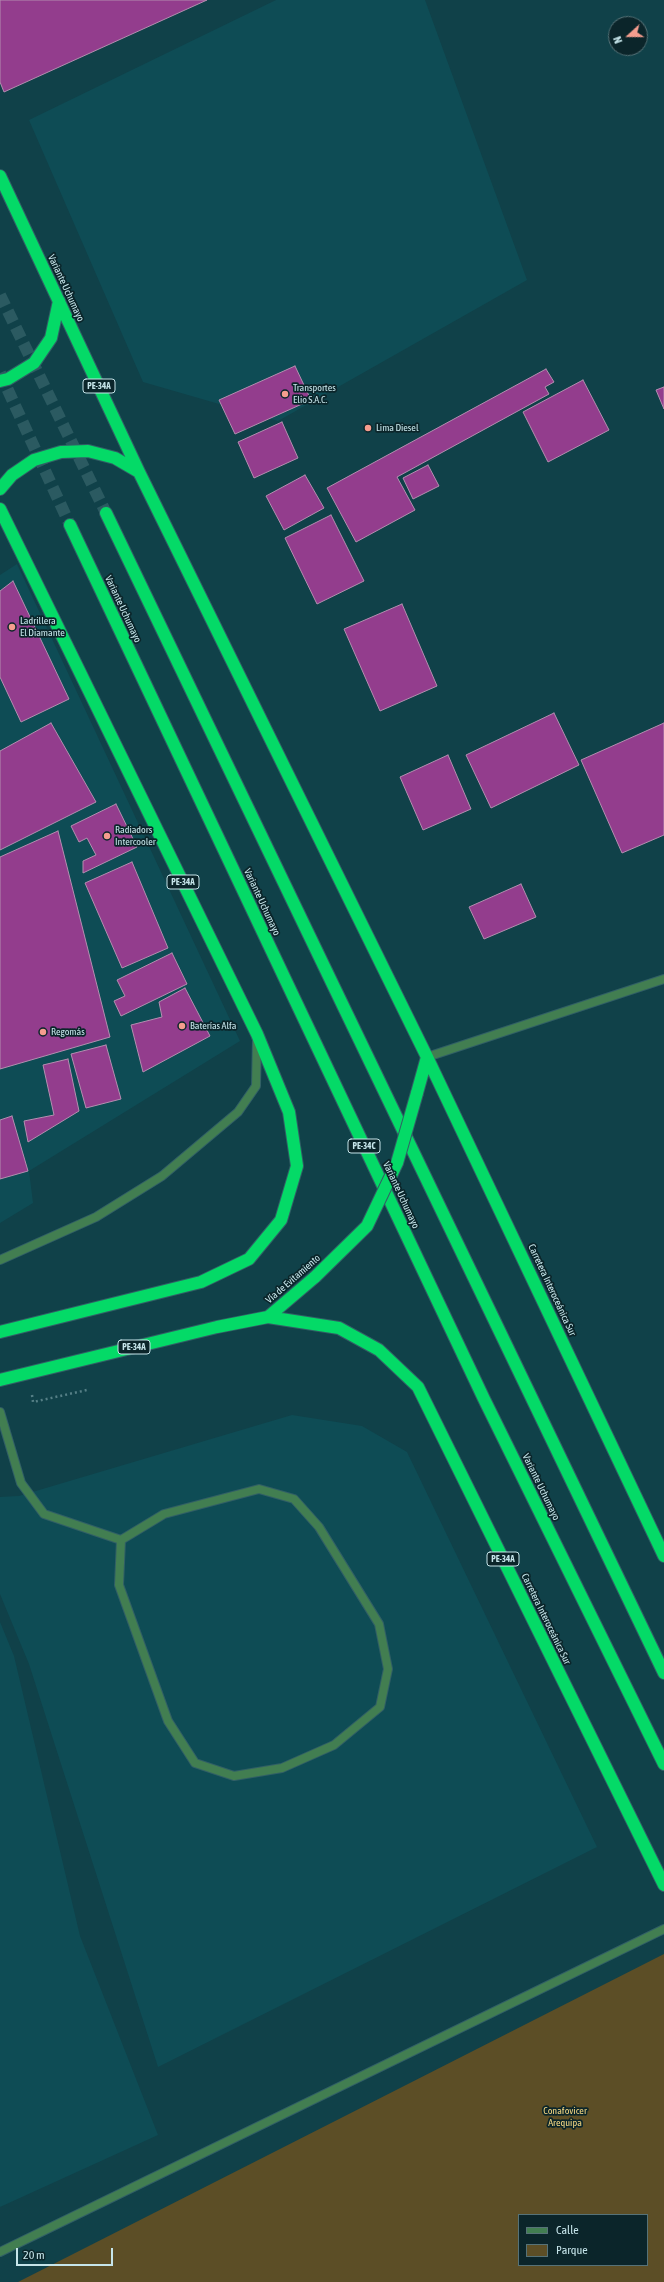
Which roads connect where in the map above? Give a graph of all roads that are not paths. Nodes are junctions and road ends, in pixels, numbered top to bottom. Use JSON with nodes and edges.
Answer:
{"nodes":[{"id":1,"x":0,"y":176,"type":"edge"},
{"id":2,"x":59,"y":301,"type":"junction"},
{"id":3,"x":0,"y":380,"type":"edge"},
{"id":4,"x":138,"y":472,"type":"junction"},
{"id":5,"x":0,"y":488,"type":"edge"},
{"id":6,"x":0,"y":509,"type":"edge"},
{"id":7,"x":106,"y":513,"type":"tunnel mouth"},
{"id":8,"x":70,"y":525,"type":"tunnel mouth"},
{"id":9,"x":664,"y":979,"type":"edge"},
{"id":10,"x":257,"y":1034,"type":"junction"},
{"id":11,"x":427,"y":1057,"type":"junction"},
{"id":12,"x":0,"y":1260,"type":"edge"},
{"id":13,"x":268,"y":1317,"type":"junction"},
{"id":14,"x":0,"y":1332,"type":"edge"},
{"id":15,"x":0,"y":1380,"type":"edge"},
{"id":16,"x":0,"y":1412,"type":"edge"},
{"id":17,"x":121,"y":1540,"type":"junction"},
{"id":18,"x":664,"y":1556,"type":"edge"},
{"id":19,"x":664,"y":1673,"type":"edge"},
{"id":20,"x":664,"y":1764,"type":"edge"},
{"id":21,"x":664,"y":1885,"type":"edge"},
{"id":22,"x":664,"y":1928,"type":"edge"},
{"id":23,"x":0,"y":2252,"type":"edge"}],
"edges":[{"from":1,"to":2,"type":"highway","name":"Variante Uchumayo","number":"PE-34A"},
{"from":2,"to":3,"type":"highway"},
{"from":2,"to":4,"type":"highway","name":"Variante Uchumayo","number":"PE-34A"},
{"from":4,"to":5,"type":"highway"},
{"from":4,"to":11,"type":"highway","name":"Variante Uchumayo","number":"PE-34A"},
{"from":6,"to":10,"type":"highway","number":"PE-34A"},
{"from":7,"to":19,"type":"highway"},
{"from":8,"to":20,"type":"highway","name":"Variante Uchumayo","number":"PE-34C"},
{"from":9,"to":11,"type":"street"},
{"from":10,"to":12,"type":"street"},
{"from":10,"to":14,"type":"highway","number":"PE-34A"},
{"from":11,"to":13,"type":"highway","name":"Vía de Evitamiento","number":"PE-34A","bridge":true},
{"from":11,"to":18,"type":"highway","name":"Carretera Interoceánica Sur","number":"PE-34A"},
{"from":13,"to":15,"type":"highway","name":"Vía de Evitamiento","number":"PE-34A"},
{"from":13,"to":21,"type":"highway","name":"Carretera Interoceánica Sur","number":"PE-34A"},
{"from":16,"to":17,"type":"street"},
{"from":17,"to":17,"type":"street"},
{"from":22,"to":23,"type":"street"}]}
